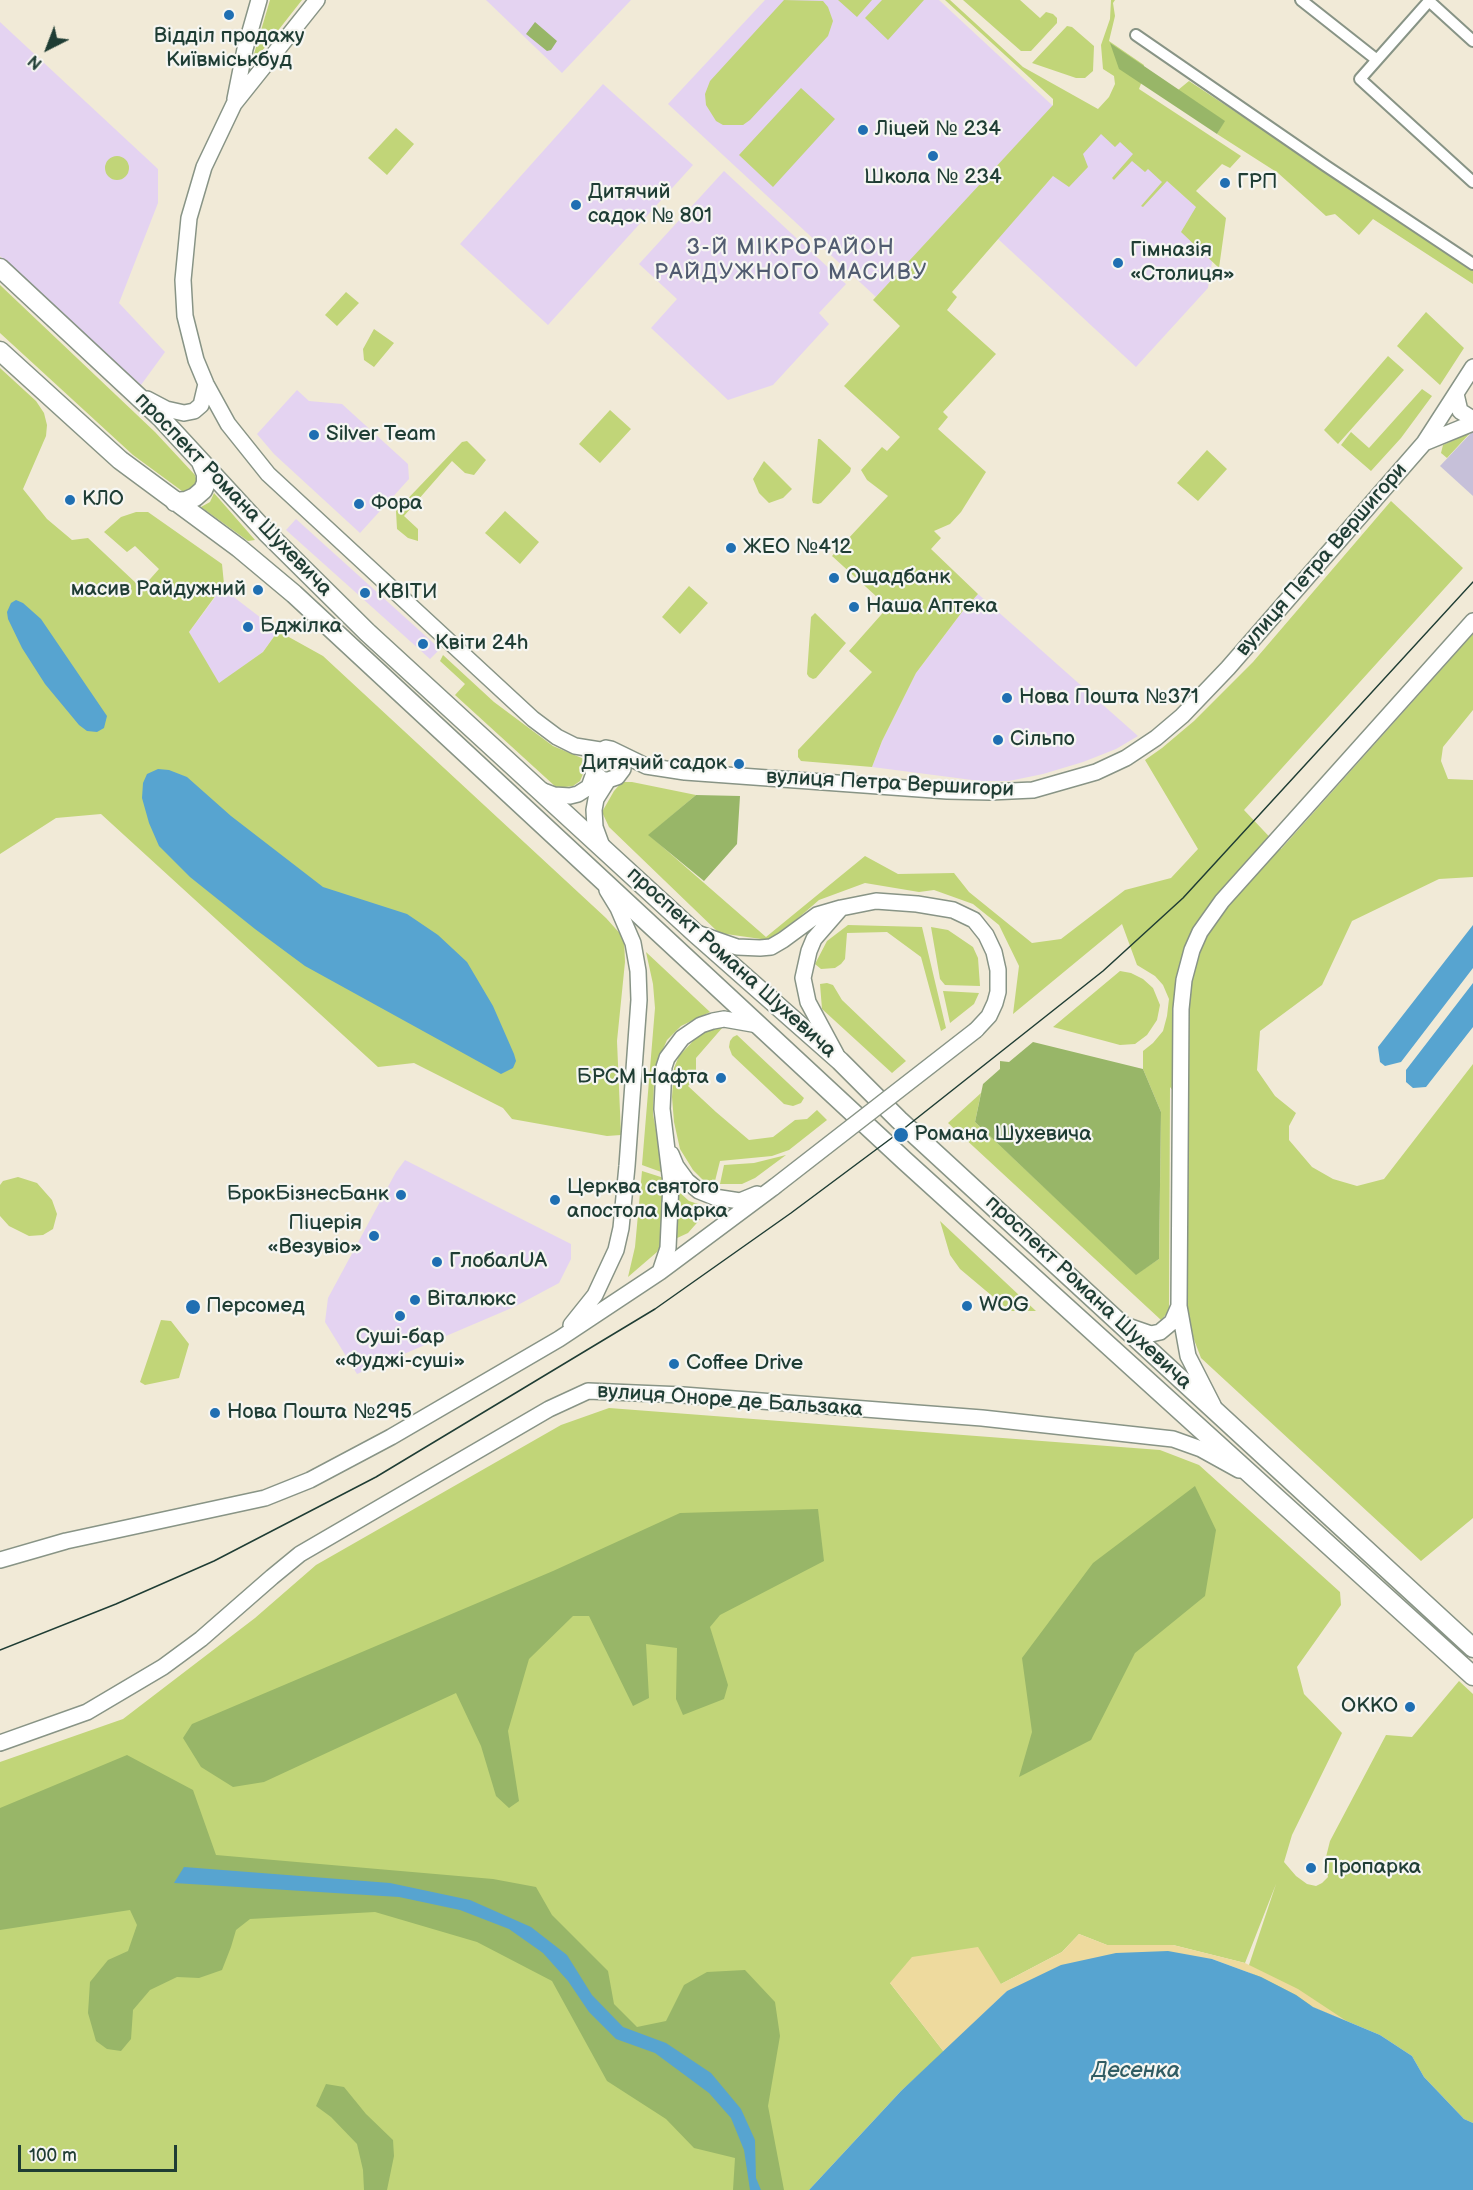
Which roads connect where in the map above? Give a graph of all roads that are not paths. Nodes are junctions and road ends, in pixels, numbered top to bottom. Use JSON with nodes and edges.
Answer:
{"nodes":[{"id":1,"x":259,"y":0,"type":"edge"},
{"id":2,"x":317,"y":0,"type":"edge"},
{"id":3,"x":1301,"y":0,"type":"edge"},
{"id":4,"x":1429,"y":0,"type":"edge"},
{"id":5,"x":1136,"y":35,"type":"dead end"},
{"id":6,"x":1473,"y":41,"type":"edge"},
{"id":7,"x":1377,"y":60,"type":"junction"},
{"id":8,"x":234,"y":104,"type":"junction"},
{"id":9,"x":1473,"y":182,"type":"edge"},
{"id":10,"x":1473,"y":264,"type":"edge"},
{"id":11,"x":0,"y":268,"type":"edge"},
{"id":12,"x":0,"y":351,"type":"edge"},
{"id":13,"x":1473,"y":367,"type":"edge"},
{"id":14,"x":206,"y":384,"type":"junction"},
{"id":15,"x":134,"y":393,"type":"junction"},
{"id":16,"x":1456,"y":394,"type":"junction"},
{"id":17,"x":1473,"y":421,"type":"edge"},
{"id":18,"x":1424,"y":443,"type":"junction"},
{"id":19,"x":201,"y":461,"type":"junction"},
{"id":20,"x":175,"y":502,"type":"junction"},
{"id":21,"x":1473,"y":621,"type":"edge"},
{"id":22,"x":575,"y":746,"type":"junction"},
{"id":23,"x":600,"y":750,"type":"junction"},
{"id":24,"x":620,"y":754,"type":"junction"},
{"id":25,"x":646,"y":766,"type":"junction"},
{"id":26,"x":592,"y":768,"type":"junction"},
{"id":27,"x":614,"y":777,"type":"junction"},
{"id":28,"x":537,"y":789,"type":"junction"},
{"id":29,"x":603,"y":849,"type":"junction"},
{"id":30,"x":598,"y":874,"type":"junction"},
{"id":31,"x":841,"y":908,"type":"junction"},
{"id":32,"x":695,"y":933,"type":"junction"},
{"id":33,"x":758,"y":1025,"type":"junction"},
{"id":34,"x":840,"y":1061,"type":"junction"},
{"id":35,"x":667,"y":1146,"type":"junction"},
{"id":36,"x":774,"y":1187,"type":"junction"},
{"id":37,"x":660,"y":1272,"type":"junction"},
{"id":38,"x":1179,"y":1306,"type":"junction"},
{"id":39,"x":1122,"y":1324,"type":"junction"},
{"id":40,"x":559,"y":1339,"type":"junction"},
{"id":41,"x":1216,"y":1411,"type":"junction"},
{"id":42,"x":1262,"y":1483,"type":"junction"},
{"id":43,"x":0,"y":1560,"type":"edge"},
{"id":44,"x":1473,"y":1648,"type":"edge"},
{"id":45,"x":1473,"y":1676,"type":"edge"},
{"id":46,"x":0,"y":1743,"type":"edge"}],
"edges":[{"from":1,"to":8,"type":"street"},
{"from":2,"to":8,"type":"street"},
{"from":3,"to":7,"type":"street"},
{"from":4,"to":6,"type":"street"},
{"from":4,"to":7,"type":"street"},
{"from":5,"to":10,"type":"street"},
{"from":7,"to":9,"type":"street"},
{"from":8,"to":14,"type":"street","name":"проспект Романа Шухевича"},
{"from":11,"to":15,"type":"main road","name":"проспект Романа Шухевича"},
{"from":12,"to":20,"type":"main road","name":"проспект Романа Шухевича"},
{"from":13,"to":16,"type":"street","name":"вулиця Петра Вершигори"},
{"from":14,"to":15,"type":"street"},
{"from":14,"to":22,"type":"street","name":"проспект Романа Шухевича"},
{"from":15,"to":19,"type":"main road","name":"проспект Романа Шухевича"},
{"from":16,"to":17,"type":"street"},
{"from":16,"to":18,"type":"street","name":"вулиця Петра Вершигори"},
{"from":17,"to":18,"type":"street","name":"вулиця Петра Вершигори"},
{"from":18,"to":25,"type":"street","name":"вулиця Петра Вершигори"},
{"from":19,"to":20,"type":"main road"},
{"from":19,"to":28,"type":"main road","name":"проспект Романа Шухевича"},
{"from":20,"to":30,"type":"main road","name":"проспект Романа Шухевича"},
{"from":21,"to":38,"type":"street"},
{"from":22,"to":23,"type":"street","name":"проспект Романа Шухевича"},
{"from":22,"to":26,"type":"street","name":"проспект Романа Шухевича"},
{"from":23,"to":24,"type":"street"},
{"from":23,"to":26,"type":"street"},
{"from":24,"to":25,"type":"street","name":"вулиця Петра Вершигори"},
{"from":24,"to":27,"type":"street"},
{"from":25,"to":27,"type":"street","name":"вулиця Петра Вершигори"},
{"from":26,"to":27,"type":"street"},
{"from":26,"to":28,"type":"street"},
{"from":27,"to":29,"type":"street"},
{"from":28,"to":29,"type":"main road","name":"проспект Романа Шухевича"},
{"from":29,"to":32,"type":"main road","name":"проспект Романа Шухевича"},
{"from":30,"to":33,"type":"main road","name":"проспект Романа Шухевича"},
{"from":30,"to":40,"type":"street"},
{"from":31,"to":32,"type":"street"},
{"from":31,"to":34,"type":"street"},
{"from":31,"to":36,"type":"street","bridge":true},
{"from":32,"to":34,"type":"main road","name":"проспект Романа Шухевича"},
{"from":33,"to":35,"type":"street"},
{"from":33,"to":42,"type":"main road","name":"проспект Романа Шухевича"},
{"from":34,"to":39,"type":"main road","name":"проспект Романа Шухевича"},
{"from":35,"to":36,"type":"street"},
{"from":35,"to":37,"type":"street"},
{"from":36,"to":37,"type":"street"},
{"from":37,"to":40,"type":"street"},
{"from":38,"to":39,"type":"street"},
{"from":38,"to":41,"type":"street"},
{"from":39,"to":41,"type":"main road","name":"проспект Романа Шухевича"},
{"from":40,"to":43,"type":"street"},
{"from":41,"to":44,"type":"main road","name":"проспект Романа Шухевича"},
{"from":42,"to":45,"type":"main road","name":"проспект Романа Шухевича"},
{"from":42,"to":46,"type":"street","name":"вулиця Оноре де Бальзака"}]}
